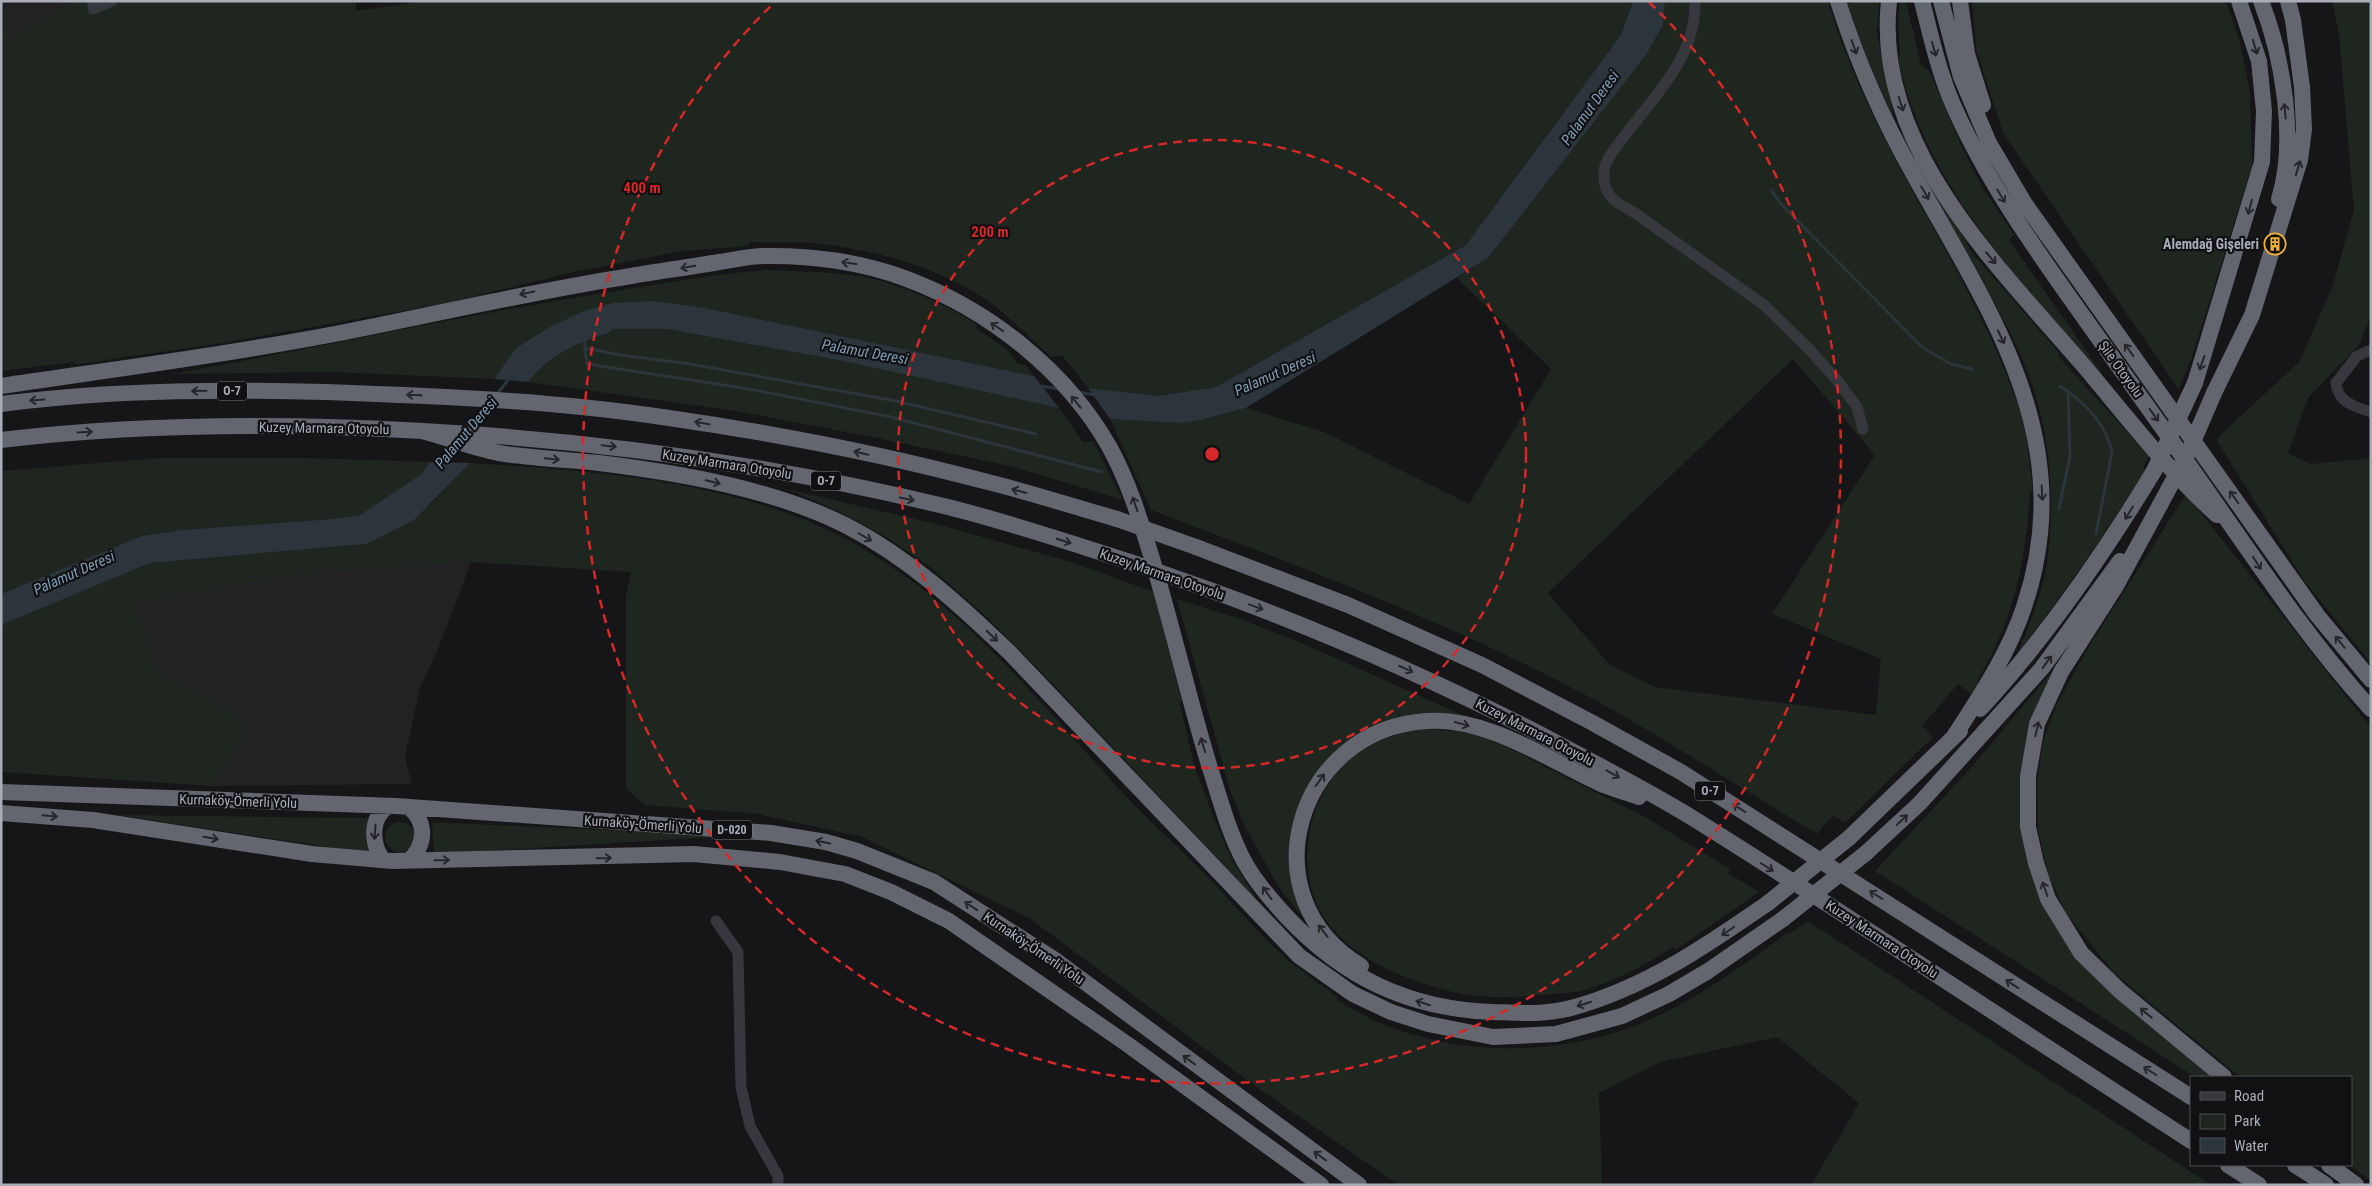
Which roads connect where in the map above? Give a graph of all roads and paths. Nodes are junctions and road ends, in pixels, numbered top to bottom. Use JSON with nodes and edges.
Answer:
{"nodes":[{"id":1,"x":94,"y":1,"type":"edge"},
{"id":2,"x":112,"y":1,"type":"edge"},
{"id":3,"x":1694,"y":1,"type":"edge"},
{"id":4,"x":1838,"y":1,"type":"edge"},
{"id":5,"x":1889,"y":1,"type":"edge"},
{"id":6,"x":1922,"y":1,"type":"edge"},
{"id":7,"x":1941,"y":1,"type":"edge"},
{"id":8,"x":1960,"y":1,"type":"edge"},
{"id":9,"x":2240,"y":1,"type":"edge"},
{"id":10,"x":2261,"y":1,"type":"edge"},
{"id":11,"x":2288,"y":1,"type":"edge"},
{"id":12,"x":2025,"y":204,"type":"junction"},
{"id":13,"x":2371,"y":350,"type":"edge"},
{"id":14,"x":1,"y":386,"type":"edge"},
{"id":15,"x":2214,"y":393,"type":"junction"},
{"id":16,"x":1,"y":404,"type":"edge"},
{"id":17,"x":2371,"y":412,"type":"edge"},
{"id":18,"x":1863,"y":429,"type":"dead end"},
{"id":19,"x":422,"y":431,"type":"junction"},
{"id":20,"x":1,"y":440,"type":"edge"},
{"id":21,"x":2160,"y":505,"type":"junction"},
{"id":22,"x":2242,"y":539,"type":"junction"},
{"id":23,"x":2371,"y":680,"type":"edge"},
{"id":24,"x":2371,"y":709,"type":"edge"},
{"id":25,"x":1954,"y":738,"type":"junction"},
{"id":26,"x":1,"y":792,"type":"edge"},
{"id":27,"x":388,"y":806,"type":"junction"},
{"id":28,"x":409,"y":807,"type":"junction"},
{"id":29,"x":1,"y":812,"type":"edge"},
{"id":30,"x":1690,"y":817,"type":"junction"},
{"id":31,"x":383,"y":860,"type":"junction"},
{"id":32,"x":409,"y":861,"type":"junction"},
{"id":33,"x":716,"y":921,"type":"dead end"},
{"id":34,"x":1401,"y":995,"type":"junction"},
{"id":35,"x":2223,"y":1076,"type":"edge"},
{"id":36,"x":2190,"y":1096,"type":"edge"},
{"id":37,"x":2190,"y":1140,"type":"edge"},
{"id":38,"x":2230,"y":1166,"type":"edge"},
{"id":39,"x":2297,"y":1166,"type":"edge"},
{"id":40,"x":2330,"y":1166,"type":"edge"},
{"id":41,"x":778,"y":1185,"type":"edge"},
{"id":42,"x":1321,"y":1185,"type":"edge"},
{"id":43,"x":1360,"y":1185,"type":"edge"},
{"id":44,"x":2259,"y":1185,"type":"edge"},
{"id":45,"x":2326,"y":1185,"type":"edge"},
{"id":46,"x":2356,"y":1185,"type":"edge"}],
"edges":[{"from":1,"to":2,"type":"street"},
{"from":3,"to":18,"type":"street"},
{"from":4,"to":25,"type":"highway","one_way":true},
{"from":5,"to":22,"type":"highway","one_way":true},
{"from":6,"to":22,"type":"highway","name":"Şile Otoyolu","one_way":true},
{"from":7,"to":12,"type":"highway","name":"Şile Otoyolu"},
{"from":8,"to":12,"type":"highway"},
{"from":9,"to":25,"type":"highway","one_way":true,"bridge":true},
{"from":15,"to":10,"type":"highway","one_way":true},
{"from":15,"to":11,"type":"highway","one_way":true},
{"from":23,"to":12,"type":"highway","name":"Şile Otoyolu","one_way":true},
{"from":13,"to":17,"type":"street"},
{"from":34,"to":14,"type":"highway","one_way":true},
{"from":15,"to":21,"type":"highway","bridge":true},
{"from":36,"to":16,"type":"highway","number":"O-7","one_way":true,"bridge":true},
{"from":20,"to":19,"type":"highway","name":"Kuzey Marmara Otoyolu","number":"O-7","one_way":true},
{"from":19,"to":21,"type":"highway","one_way":true,"bridge":true},
{"from":19,"to":30,"type":"highway","name":"Kuzey Marmara Otoyolu","number":"O-7","one_way":true,"bridge":true},
{"from":35,"to":21,"type":"highway","one_way":true},
{"from":22,"to":24,"type":"highway","name":"Şile Otoyolu","one_way":true},
{"from":25,"to":34,"type":"highway","one_way":true,"bridge":true},
{"from":26,"to":27,"type":"highway","name":"Kurnaköy-Ömerli Yolu","number":"D-020"},
{"from":27,"to":28,"type":"highway","name":"Kurnaköy-Ömerli Yolu","number":"D-020"},
{"from":27,"to":31,"type":"highway","one_way":true},
{"from":28,"to":32,"type":"highway"},
{"from":43,"to":28,"type":"highway","name":"Kurnaköy-Ömerli Yolu","number":"D-020","one_way":true},
{"from":29,"to":31,"type":"highway","name":"Kurnaköy-Ömerli Yolu","number":"D-020","one_way":true},
{"from":34,"to":30,"type":"highway","one_way":true},
{"from":30,"to":37,"type":"highway","name":"Kuzey Marmara Otoyolu","number":"O-7","one_way":true},
{"from":31,"to":32,"type":"highway","name":"Kurnaköy-Ömerli Yolu","number":"D-020"},
{"from":32,"to":42,"type":"highway","name":"Kurnaköy-Ömerli Yolu","number":"D-020","one_way":true},
{"from":33,"to":41,"type":"street"},
{"from":38,"to":44,"type":"highway"},
{"from":39,"to":45,"type":"highway"},
{"from":40,"to":46,"type":"highway"}]}
